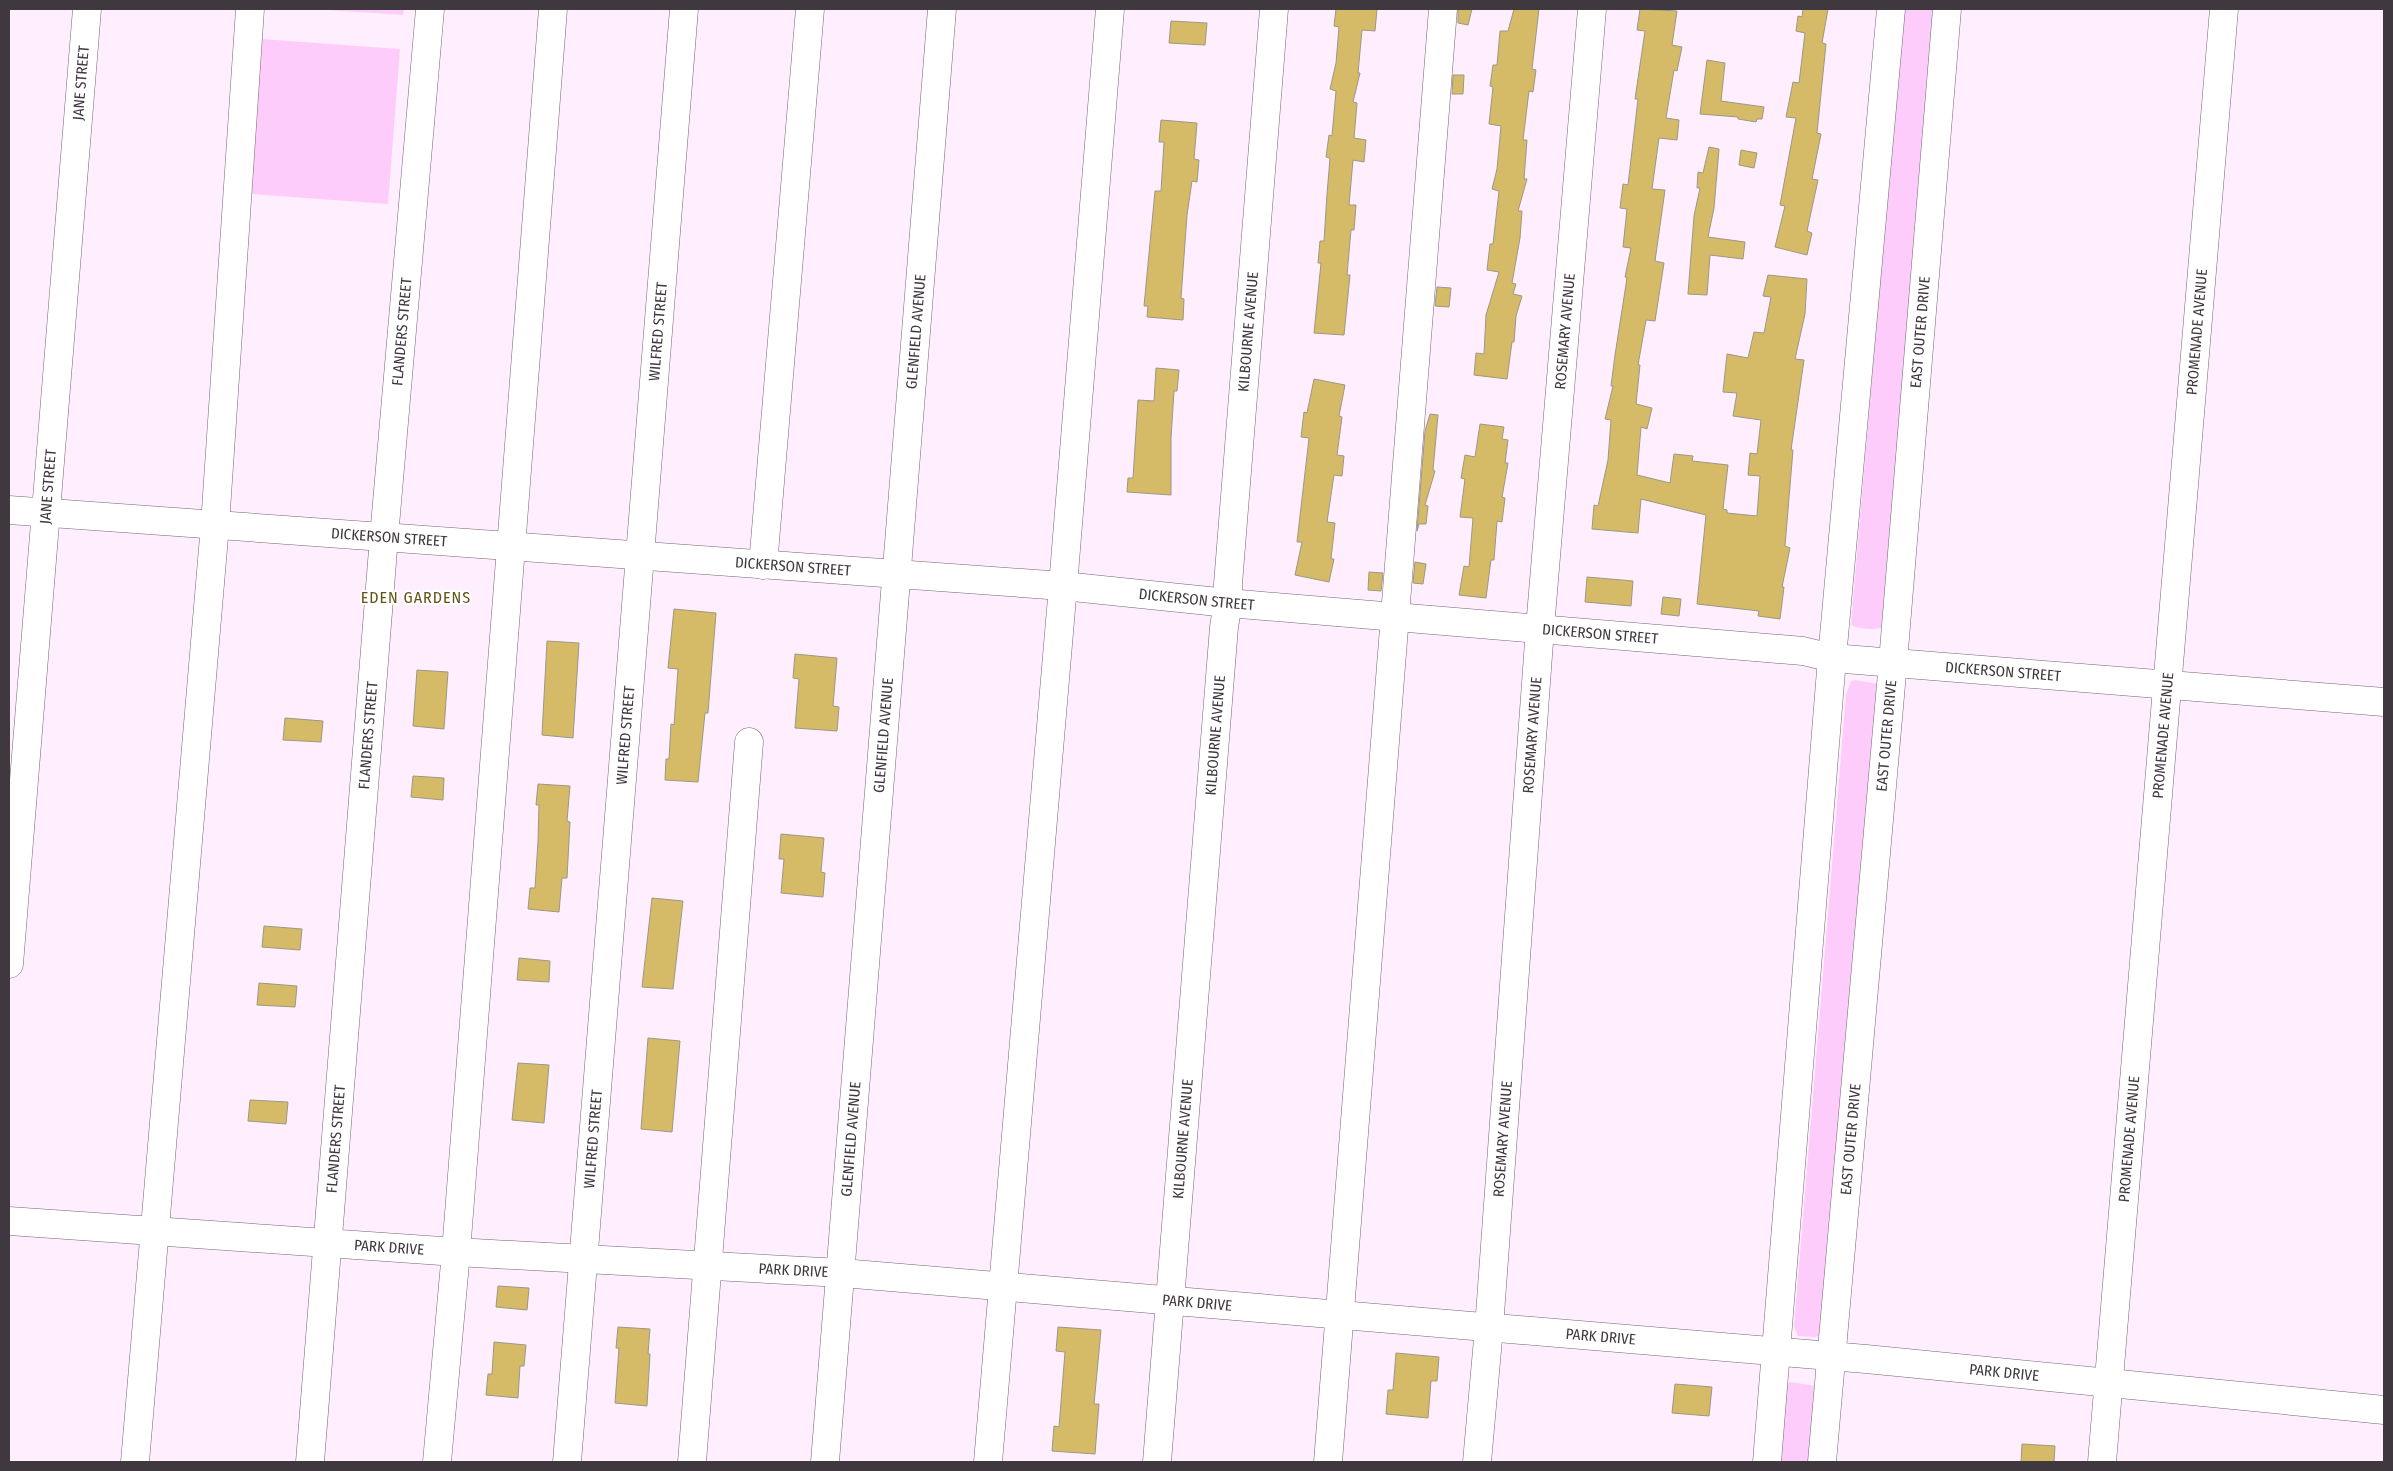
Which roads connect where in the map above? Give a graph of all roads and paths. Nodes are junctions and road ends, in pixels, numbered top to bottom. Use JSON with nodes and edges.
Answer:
{"nodes":[{"id":1,"x":87,"y":9,"type":"edge"},
{"id":2,"x":250,"y":9,"type":"edge"},
{"id":3,"x":430,"y":9,"type":"edge"},
{"id":4,"x":553,"y":9,"type":"edge"},
{"id":5,"x":684,"y":9,"type":"edge"},
{"id":6,"x":810,"y":9,"type":"edge"},
{"id":7,"x":942,"y":9,"type":"edge"},
{"id":8,"x":1110,"y":9,"type":"edge"},
{"id":9,"x":1274,"y":9,"type":"edge"},
{"id":10,"x":1443,"y":9,"type":"edge"},
{"id":11,"x":1592,"y":9,"type":"edge"},
{"id":12,"x":1891,"y":9,"type":"edge"},
{"id":13,"x":1947,"y":9,"type":"edge"},
{"id":14,"x":2224,"y":9,"type":"edge"},
{"id":15,"x":9,"y":510,"type":"edge"},
{"id":16,"x":47,"y":512,"type":"junction"},
{"id":17,"x":215,"y":525,"type":"junction"},
{"id":18,"x":384,"y":537,"type":"junction"},
{"id":19,"x":511,"y":546,"type":"junction"},
{"id":20,"x":640,"y":556,"type":"junction"},
{"id":21,"x":763,"y":564,"type":"junction"},
{"id":22,"x":896,"y":574,"type":"junction"},
{"id":23,"x":1064,"y":586,"type":"junction"},
{"id":24,"x":1228,"y":603,"type":"junction"},
{"id":25,"x":1394,"y":617,"type":"junction"},
{"id":26,"x":1540,"y":628,"type":"junction"},
{"id":27,"x":1832,"y":658,"type":"junction"},
{"id":28,"x":1893,"y":662,"type":"junction"},
{"id":29,"x":2168,"y":683,"type":"junction"},
{"id":30,"x":2384,"y":702,"type":"edge"},
{"id":31,"x":749,"y":742,"type":"dead end"},
{"id":32,"x":9,"y":964,"type":"edge"},
{"id":33,"x":9,"y":1221,"type":"edge"},
{"id":34,"x":154,"y":1231,"type":"junction"},
{"id":35,"x":328,"y":1242,"type":"junction"},
{"id":36,"x":456,"y":1252,"type":"junction"},
{"id":37,"x":584,"y":1258,"type":"junction"},
{"id":38,"x":709,"y":1265,"type":"junction"},
{"id":39,"x":842,"y":1273,"type":"junction"},
{"id":40,"x":1002,"y":1286,"type":"junction"},
{"id":41,"x":1170,"y":1300,"type":"junction"},
{"id":42,"x":1340,"y":1315,"type":"junction"},
{"id":43,"x":1490,"y":1328,"type":"junction"},
{"id":44,"x":1777,"y":1352,"type":"junction"},
{"id":45,"x":1832,"y":1356,"type":"junction"},
{"id":46,"x":2109,"y":1383,"type":"junction"},
{"id":47,"x":2384,"y":1410,"type":"edge"},
{"id":48,"x":135,"y":1462,"type":"edge"},
{"id":49,"x":310,"y":1462,"type":"edge"},
{"id":50,"x":438,"y":1462,"type":"edge"},
{"id":51,"x":566,"y":1462,"type":"edge"},
{"id":52,"x":692,"y":1462,"type":"edge"},
{"id":53,"x":825,"y":1462,"type":"edge"},
{"id":54,"x":988,"y":1462,"type":"edge"},
{"id":55,"x":1157,"y":1462,"type":"edge"},
{"id":56,"x":1328,"y":1462,"type":"edge"},
{"id":57,"x":1477,"y":1462,"type":"edge"},
{"id":58,"x":1767,"y":1462,"type":"edge"},
{"id":59,"x":1822,"y":1462,"type":"edge"},
{"id":60,"x":2102,"y":1462,"type":"edge"}],
"edges":[{"from":1,"to":16,"type":"street","name":"JANE STREET"},
{"from":2,"to":17,"type":"street"},
{"from":3,"to":18,"type":"street","name":"FLANDERS STREET"},
{"from":4,"to":19,"type":"street"},
{"from":5,"to":20,"type":"street","name":"WILFRED STREET"},
{"from":6,"to":21,"type":"street"},
{"from":7,"to":22,"type":"street","name":"GLENFIELD AVENUE"},
{"from":8,"to":23,"type":"street"},
{"from":9,"to":24,"type":"street","name":"KILBOURNE AVENUE"},
{"from":10,"to":25,"type":"street"},
{"from":11,"to":26,"type":"street","name":"ROSEMARY AVENUE"},
{"from":12,"to":27,"type":"street"},
{"from":13,"to":28,"type":"street","name":"EAST OUTER DRIVE"},
{"from":14,"to":29,"type":"street","name":"PROMENADE AVENUE"},
{"from":15,"to":16,"type":"street","name":"DICKERSON STREET"},
{"from":16,"to":17,"type":"street","name":"DICKERSON STREET"},
{"from":16,"to":32,"type":"street","name":"JANE STREET"},
{"from":17,"to":18,"type":"street","name":"DICKERSON STREET"},
{"from":17,"to":34,"type":"street"},
{"from":18,"to":19,"type":"street","name":"DICKERSON STREET"},
{"from":18,"to":35,"type":"street","name":"FLANDERS STREET"},
{"from":19,"to":20,"type":"street","name":"DICKERSON STREET"},
{"from":19,"to":36,"type":"street"},
{"from":20,"to":21,"type":"street","name":"DICKERSON STREET"},
{"from":20,"to":37,"type":"street","name":"WILFRED STREET"},
{"from":21,"to":22,"type":"street","name":"DICKERSON STREET"},
{"from":22,"to":23,"type":"street","name":"DICKERSON STREET"},
{"from":22,"to":39,"type":"street","name":"GLENFIELD AVENUE"},
{"from":23,"to":24,"type":"street","name":"DICKERSON STREET"},
{"from":23,"to":40,"type":"street"},
{"from":24,"to":25,"type":"street","name":"DICKERSON STREET"},
{"from":24,"to":41,"type":"street","name":"KILBOURNE AVENUE"},
{"from":25,"to":26,"type":"street","name":"DICKERSON STREET"},
{"from":25,"to":42,"type":"street"},
{"from":26,"to":27,"type":"street","name":"DICKERSON STREET"},
{"from":26,"to":43,"type":"street","name":"ROSEMARY AVENUE"},
{"from":27,"to":28,"type":"street","name":"DICKERSON STREET"},
{"from":27,"to":44,"type":"street"},
{"from":28,"to":29,"type":"street","name":"DICKERSON STREET"},
{"from":28,"to":45,"type":"street","name":"EAST OUTER DRIVE"},
{"from":29,"to":30,"type":"street","name":"DICKERSON STREET"},
{"from":29,"to":46,"type":"street","name":"PROMENADE AVENUE"},
{"from":31,"to":38,"type":"street"},
{"from":33,"to":34,"type":"street","name":"PARK DRIVE"},
{"from":34,"to":35,"type":"street","name":"PARK DRIVE"},
{"from":34,"to":48,"type":"street"},
{"from":35,"to":36,"type":"street","name":"PARK DRIVE"},
{"from":35,"to":49,"type":"street","name":"FLANDERS STREET"},
{"from":36,"to":37,"type":"street","name":"PARK DRIVE"},
{"from":36,"to":50,"type":"street"},
{"from":37,"to":38,"type":"street","name":"PARK DRIVE"},
{"from":37,"to":51,"type":"street","name":"WILFRED STREET"},
{"from":38,"to":39,"type":"street","name":"PARK DRIVE"},
{"from":38,"to":52,"type":"street"},
{"from":39,"to":40,"type":"street","name":"PARK DRIVE"},
{"from":39,"to":53,"type":"street","name":"GLENFIELD AVENUE"},
{"from":40,"to":41,"type":"street","name":"PARK DRIVE"},
{"from":40,"to":54,"type":"street"},
{"from":41,"to":42,"type":"street","name":"PARK DRIVE"},
{"from":41,"to":55,"type":"street","name":"KILBOURNE AVENUE"},
{"from":42,"to":43,"type":"street","name":"PARK DRIVE"},
{"from":42,"to":56,"type":"street"},
{"from":43,"to":44,"type":"street","name":"PARK DRIVE"},
{"from":43,"to":57,"type":"street","name":"ROSEMARY AVENUE"},
{"from":44,"to":45,"type":"street","name":"PARK DRIVE"},
{"from":44,"to":58,"type":"street"},
{"from":45,"to":46,"type":"street","name":"PARK DRIVE"},
{"from":45,"to":59,"type":"street","name":"EAST OUTER DRIVE"},
{"from":46,"to":47,"type":"street","name":"PARK DRIVE"},
{"from":46,"to":60,"type":"street","name":"PROMENADE AVENUE"}]}
